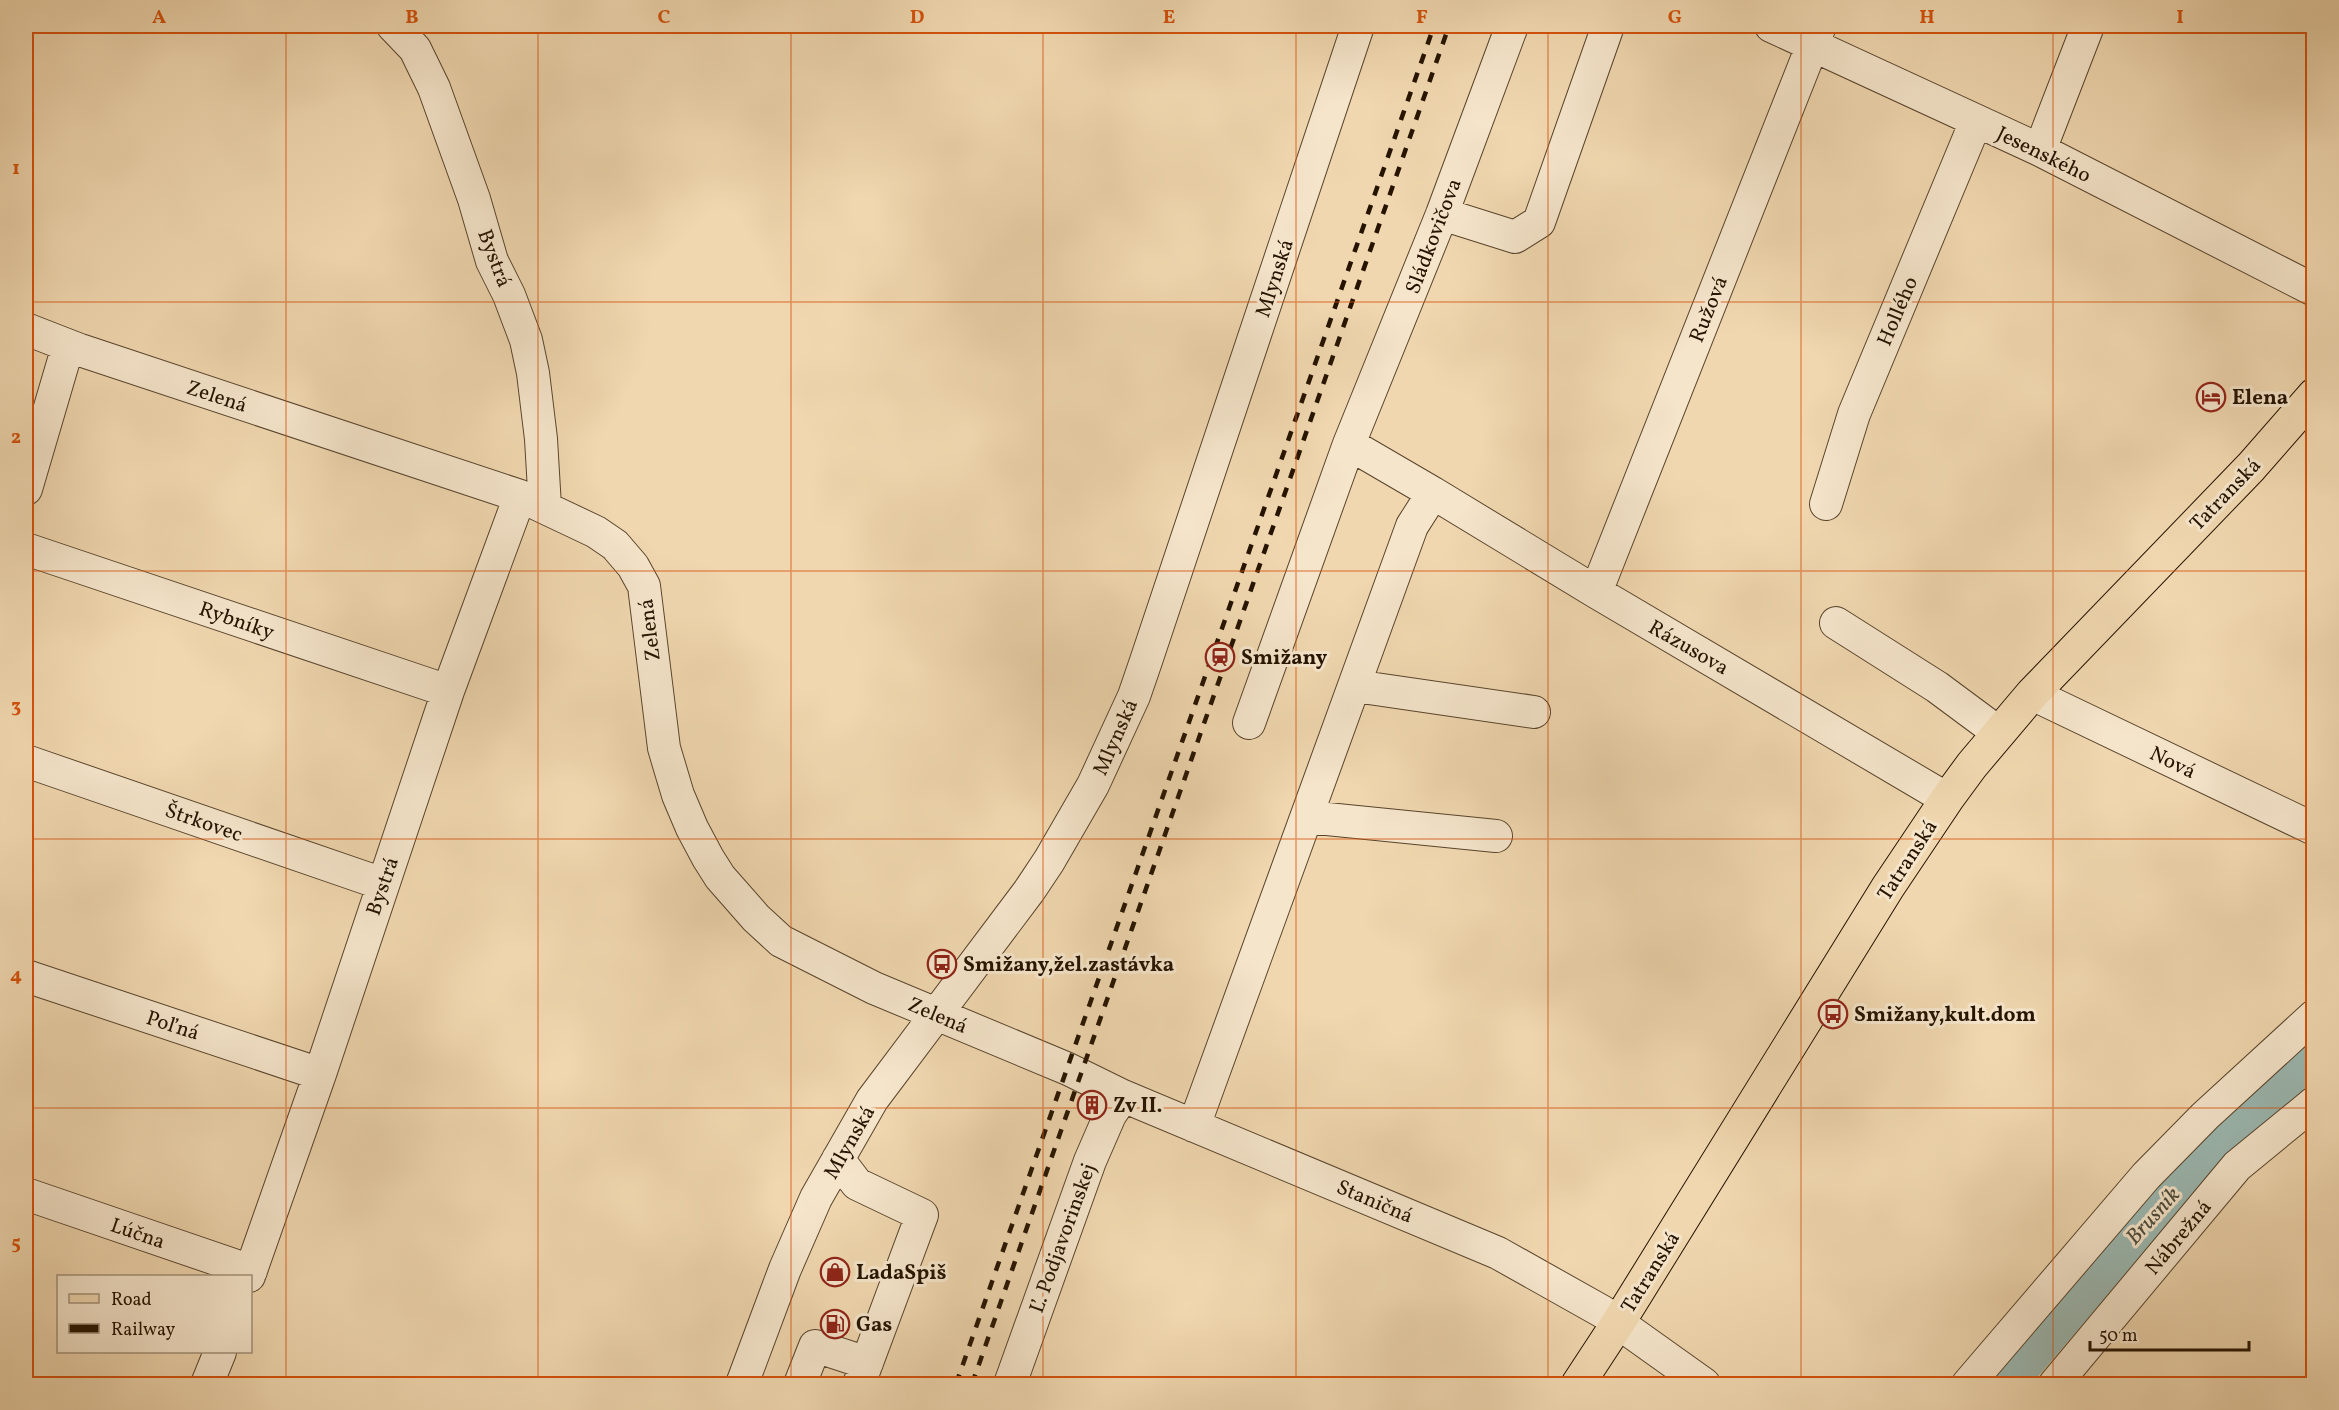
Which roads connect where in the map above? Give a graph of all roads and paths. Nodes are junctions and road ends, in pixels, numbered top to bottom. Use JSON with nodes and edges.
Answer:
{"nodes":[{"id":1,"x":393,"y":26,"type":"edge"},
{"id":2,"x":1358,"y":26,"type":"edge"},
{"id":3,"x":1512,"y":26,"type":"edge"},
{"id":4,"x":1608,"y":26,"type":"edge"},
{"id":5,"x":1771,"y":26,"type":"edge"},
{"id":6,"x":2088,"y":26,"type":"edge"},
{"id":7,"x":1816,"y":35,"type":"edge"},
{"id":8,"x":1976,"y":121,"type":"junction"},
{"id":9,"x":2040,"y":150,"type":"junction"},
{"id":10,"x":1442,"y":213,"type":"junction"},
{"id":11,"x":2313,"y":290,"type":"edge"},
{"id":12,"x":26,"y":329,"type":"edge"},
{"id":13,"x":68,"y":346,"type":"junction"},
{"id":14,"x":2313,"y":395,"type":"edge"},
{"id":15,"x":1349,"y":444,"type":"junction"},
{"id":16,"x":26,"y":489,"type":"edge"},
{"id":17,"x":1433,"y":493,"type":"junction"},
{"id":18,"x":532,"y":502,"type":"junction"},
{"id":19,"x":1826,"y":504,"type":"dead end"},
{"id":20,"x":26,"y":549,"type":"edge"},
{"id":21,"x":1596,"y":592,"type":"junction"},
{"id":22,"x":1836,"y":623,"type":"dead end"},
{"id":23,"x":1355,"y":686,"type":"junction"},
{"id":24,"x":448,"y":691,"type":"junction"},
{"id":25,"x":2032,"y":694,"type":"junction"},
{"id":26,"x":1534,"y":712,"type":"dead end"},
{"id":27,"x":1249,"y":723,"type":"dead end"},
{"id":28,"x":1999,"y":733,"type":"junction"},
{"id":29,"x":26,"y":761,"type":"edge"},
{"id":30,"x":1947,"y":799,"type":"junction"},
{"id":31,"x":1307,"y":817,"type":"junction"},
{"id":32,"x":2313,"y":829,"type":"edge"},
{"id":33,"x":1496,"y":836,"type":"dead end"},
{"id":34,"x":383,"y":884,"type":"junction"},
{"id":35,"x":26,"y":976,"type":"edge"},
{"id":36,"x":936,"y":1015,"type":"junction"},
{"id":37,"x":2313,"y":1016,"type":"edge"},
{"id":38,"x":320,"y":1074,"type":"junction"},
{"id":39,"x":1123,"y":1096,"type":"junction"},
{"id":40,"x":2313,"y":1103,"type":"edge"},
{"id":41,"x":1194,"y":1126,"type":"junction"},
{"id":42,"x":838,"y":1159,"type":"junction"},
{"id":43,"x":26,"y":1194,"type":"edge"},
{"id":44,"x":250,"y":1274,"type":"edge"},
{"id":45,"x":1618,"y":1323,"type":"junction"},
{"id":46,"x":220,"y":1353,"type":"edge"},
{"id":47,"x":863,"y":1374,"type":"edge"},
{"id":48,"x":207,"y":1384,"type":"edge"},
{"id":49,"x":742,"y":1384,"type":"edge"},
{"id":50,"x":800,"y":1384,"type":"edge"},
{"id":51,"x":1010,"y":1384,"type":"edge"},
{"id":52,"x":1578,"y":1384,"type":"edge"},
{"id":53,"x":1704,"y":1384,"type":"edge"},
{"id":54,"x":1968,"y":1384,"type":"edge"},
{"id":55,"x":2055,"y":1384,"type":"edge"}],
"edges":[{"from":1,"to":18,"type":"street","name":"Bystrá"},
{"from":2,"to":36,"type":"street","name":"Mlynská"},
{"from":3,"to":10,"type":"street","name":"Sládkovičova"},
{"from":4,"to":10,"type":"street"},
{"from":5,"to":7,"type":"street","name":"Jesenského"},
{"from":6,"to":9,"type":"street"},
{"from":7,"to":8,"type":"street","name":"Jesenského"},
{"from":7,"to":21,"type":"street","name":"Ružová"},
{"from":8,"to":9,"type":"street","name":"Jesenského"},
{"from":8,"to":19,"type":"street","name":"Hollého"},
{"from":9,"to":11,"type":"street","name":"Jesenského"},
{"from":10,"to":15,"type":"street","name":"Sládkovičova"},
{"from":12,"to":13,"type":"street","name":"Zelená"},
{"from":13,"to":16,"type":"street"},
{"from":13,"to":18,"type":"street","name":"Zelená"},
{"from":14,"to":25,"type":"main road","name":"Tatranská"},
{"from":15,"to":17,"type":"street","name":"Rázusova"},
{"from":15,"to":27,"type":"street","name":"Sládkovičova"},
{"from":17,"to":21,"type":"street","name":"Rázusova"},
{"from":17,"to":23,"type":"street"},
{"from":18,"to":24,"type":"street","name":"Bystrá"},
{"from":18,"to":36,"type":"street","name":"Zelená"},
{"from":20,"to":24,"type":"street","name":"Rybníky"},
{"from":21,"to":30,"type":"street","name":"Rázusova"},
{"from":22,"to":28,"type":"street"},
{"from":23,"to":26,"type":"street"},
{"from":23,"to":31,"type":"street"},
{"from":24,"to":34,"type":"street","name":"Bystrá"},
{"from":25,"to":28,"type":"main road","name":"Tatranská"},
{"from":25,"to":32,"type":"street","name":"Nová"},
{"from":28,"to":30,"type":"main road","name":"Tatranská"},
{"from":29,"to":34,"type":"street","name":"Štrkovec"},
{"from":30,"to":45,"type":"main road","name":"Tatranská"},
{"from":31,"to":33,"type":"street"},
{"from":31,"to":41,"type":"street"},
{"from":34,"to":38,"type":"street","name":"Bystrá"},
{"from":35,"to":38,"type":"street","name":"Poľná"},
{"from":36,"to":39,"type":"street","name":"Zelená"},
{"from":36,"to":42,"type":"street","name":"Mlynská"},
{"from":37,"to":54,"type":"street"},
{"from":38,"to":44,"type":"street","name":"Bystrá"},
{"from":39,"to":41,"type":"street","name":"Staničná"},
{"from":39,"to":51,"type":"street","name":"Ľ. Podjavorinskej"},
{"from":40,"to":55,"type":"street","name":"Nábrežná"},
{"from":41,"to":45,"type":"street","name":"Staničná"},
{"from":42,"to":47,"type":"street"},
{"from":42,"to":49,"type":"street","name":"Mlynská"},
{"from":43,"to":44,"type":"street","name":"Lúčna"},
{"from":45,"to":52,"type":"main road","name":"Tatranská"},
{"from":45,"to":53,"type":"street","name":"Staničná"},
{"from":46,"to":48,"type":"street"},
{"from":47,"to":50,"type":"street"}]}
